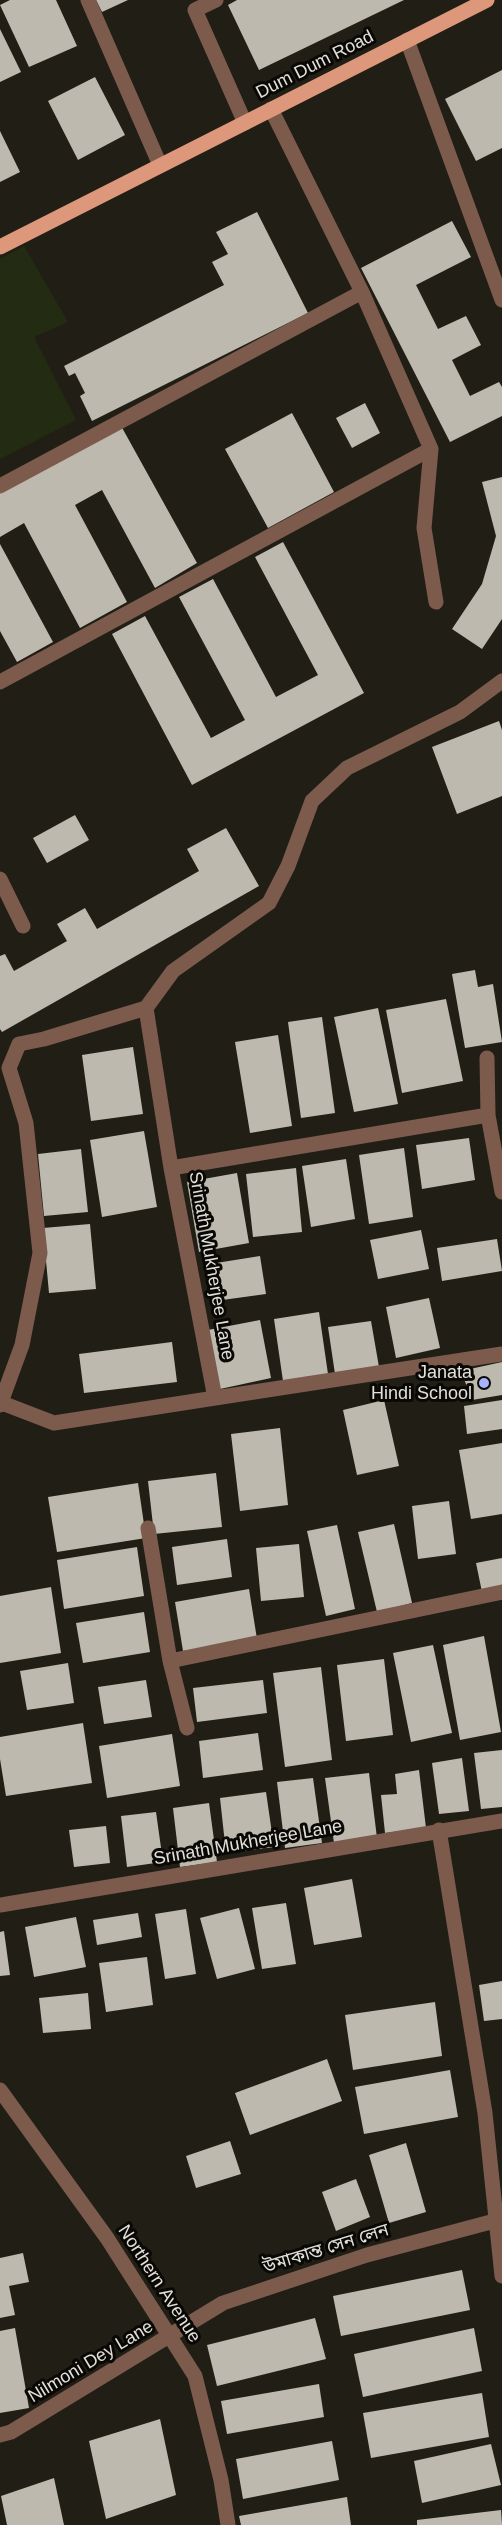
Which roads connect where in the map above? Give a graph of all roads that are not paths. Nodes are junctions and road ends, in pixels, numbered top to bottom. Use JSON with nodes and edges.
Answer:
{"nodes":[{"id":1,"x":88,"y":0,"type":"edge"},
{"id":2,"x":216,"y":0,"type":"edge"},
{"id":3,"x":487,"y":0,"type":"edge"},
{"id":4,"x":407,"y":40,"type":"junction"},
{"id":5,"x":271,"y":110,"type":"junction"},
{"id":6,"x":245,"y":123,"type":"junction"},
{"id":7,"x":160,"y":165,"type":"junction"},
{"id":8,"x":0,"y":246,"type":"edge"},
{"id":9,"x":362,"y":292,"type":"junction"},
{"id":10,"x":502,"y":300,"type":"edge"},
{"id":11,"x":431,"y":449,"type":"junction"},
{"id":12,"x":0,"y":486,"type":"edge"},
{"id":13,"x":436,"y":602,"type":"dead end"},
{"id":14,"x":502,"y":681,"type":"edge"},
{"id":15,"x":0,"y":682,"type":"edge"},
{"id":16,"x":0,"y":879,"type":"edge"},
{"id":17,"x":23,"y":926,"type":"dead end"},
{"id":18,"x":146,"y":1008,"type":"junction"},
{"id":19,"x":487,"y":1058,"type":"dead end"},
{"id":20,"x":488,"y":1115,"type":"junction"},
{"id":21,"x":171,"y":1168,"type":"junction"},
{"id":22,"x":502,"y":1192,"type":"edge"},
{"id":23,"x":502,"y":1354,"type":"edge"},
{"id":24,"x":214,"y":1398,"type":"junction"},
{"id":25,"x":1,"y":1404,"type":"edge"},
{"id":26,"x":148,"y":1528,"type":"dead end"},
{"id":27,"x":502,"y":1592,"type":"edge"},
{"id":28,"x":171,"y":1661,"type":"junction"},
{"id":29,"x":187,"y":1728,"type":"dead end"},
{"id":30,"x":502,"y":1821,"type":"edge"},
{"id":31,"x":439,"y":1830,"type":"junction"},
{"id":32,"x":0,"y":1905,"type":"edge"},
{"id":33,"x":0,"y":2090,"type":"edge"},
{"id":34,"x":498,"y":2220,"type":"edge"},
{"id":35,"x":502,"y":2276,"type":"edge"},
{"id":36,"x":170,"y":2337,"type":"junction"},
{"id":37,"x":0,"y":2435,"type":"edge"},
{"id":38,"x":228,"y":2525,"type":"edge"}],
"edges":[{"from":1,"to":7,"type":"street"},
{"from":2,"to":6,"type":"street"},
{"from":3,"to":4,"type":"main road","name":"Dum Dum Road"},
{"from":4,"to":5,"type":"main road","name":"Dum Dum Road"},
{"from":4,"to":10,"type":"street"},
{"from":5,"to":6,"type":"main road","name":"Dum Dum Road"},
{"from":5,"to":9,"type":"street"},
{"from":6,"to":7,"type":"main road","name":"Dum Dum Road"},
{"from":7,"to":8,"type":"main road","name":"Dum Dum Road"},
{"from":9,"to":11,"type":"street"},
{"from":9,"to":12,"type":"street"},
{"from":11,"to":13,"type":"street"},
{"from":11,"to":15,"type":"street"},
{"from":14,"to":18,"type":"street"},
{"from":16,"to":17,"type":"street"},
{"from":18,"to":21,"type":"street"},
{"from":18,"to":25,"type":"street"},
{"from":19,"to":20,"type":"street"},
{"from":20,"to":21,"type":"street","name":"Srinath Mukherjee Lane"},
{"from":20,"to":22,"type":"street"},
{"from":21,"to":24,"type":"street","name":"Srinath Mukherjee Lane"},
{"from":23,"to":24,"type":"street"},
{"from":24,"to":25,"type":"street"},
{"from":26,"to":28,"type":"street"},
{"from":27,"to":28,"type":"street"},
{"from":28,"to":29,"type":"street"},
{"from":30,"to":31,"type":"street","name":"Srinath Mukherjee Lane"},
{"from":31,"to":32,"type":"street","name":"Srinath Mukherjee Lane"},
{"from":31,"to":34,"type":"street"},
{"from":33,"to":36,"type":"street","name":"Northern Avenue"},
{"from":34,"to":35,"type":"street"},
{"from":34,"to":36,"type":"street","name":"উমাকান্ত সেন লেন"},
{"from":36,"to":37,"type":"street","name":"Nilmoni Dey Lane"},
{"from":36,"to":38,"type":"street","name":"Northern Avenue"}]}
